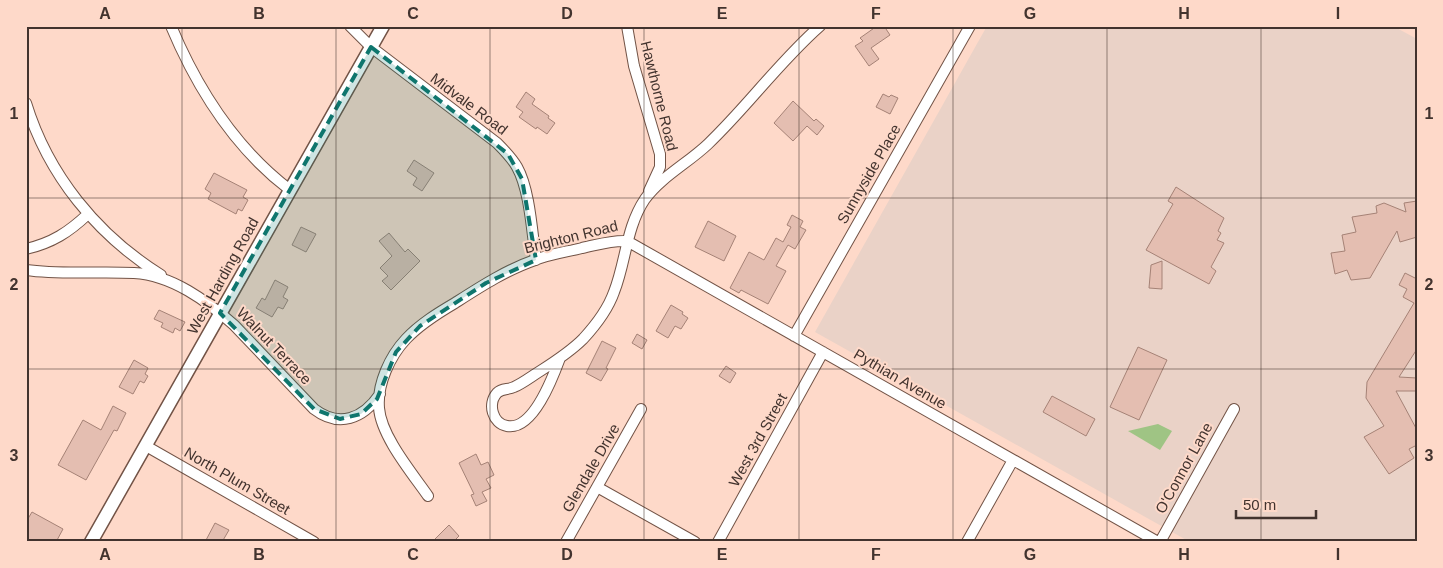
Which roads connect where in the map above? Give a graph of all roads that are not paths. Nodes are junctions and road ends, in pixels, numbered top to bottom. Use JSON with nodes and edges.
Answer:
{"nodes":[{"id":1,"x":171,"y":26,"type":"edge"},
{"id":2,"x":350,"y":26,"type":"edge"},
{"id":3,"x":383,"y":26,"type":"edge"},
{"id":4,"x":627,"y":26,"type":"edge"},
{"id":5,"x":820,"y":26,"type":"edge"},
{"id":6,"x":970,"y":26,"type":"edge"},
{"id":7,"x":371,"y":47,"type":"junction"},
{"id":8,"x":26,"y":103,"type":"edge"},
{"id":9,"x":290,"y":190,"type":"junction"},
{"id":10,"x":645,"y":200,"type":"junction"},
{"id":11,"x":88,"y":214,"type":"junction"},
{"id":12,"x":627,"y":241,"type":"junction"},
{"id":13,"x":26,"y":248,"type":"edge"},
{"id":14,"x":536,"y":260,"type":"junction"},
{"id":15,"x":26,"y":270,"type":"edge"},
{"id":16,"x":172,"y":282,"type":"junction"},
{"id":17,"x":220,"y":313,"type":"junction"},
{"id":18,"x":794,"y":336,"type":"junction"},
{"id":19,"x":824,"y":352,"type":"junction"},
{"id":20,"x":560,"y":358,"type":"junction"},
{"id":21,"x":380,"y":394,"type":"junction"},
{"id":22,"x":641,"y":409,"type":"dead end"},
{"id":23,"x":1234,"y":409,"type":"dead end"},
{"id":24,"x":146,"y":446,"type":"junction"},
{"id":25,"x":1013,"y":460,"type":"junction"},
{"id":26,"x":597,"y":487,"type":"junction"},
{"id":27,"x":428,"y":496,"type":"dead end"},
{"id":28,"x":91,"y":542,"type":"edge"},
{"id":29,"x":314,"y":542,"type":"edge"},
{"id":30,"x":566,"y":542,"type":"edge"},
{"id":31,"x":695,"y":542,"type":"edge"},
{"id":32,"x":718,"y":542,"type":"edge"},
{"id":33,"x":967,"y":542,"type":"edge"},
{"id":34,"x":1159,"y":542,"type":"edge"}],
"edges":[{"from":1,"to":9,"type":"street"},
{"from":2,"to":7,"type":"street","name":"Midvale Road"},
{"from":3,"to":7,"type":"street","name":"West Harding Road"},
{"from":4,"to":10,"type":"street","name":"Hawthorne Road"},
{"from":5,"to":10,"type":"street","name":"Brighton Road"},
{"from":6,"to":18,"type":"street","name":"Sunnyside Place"},
{"from":7,"to":9,"type":"street","name":"West Harding Road"},
{"from":7,"to":14,"type":"street","name":"Midvale Road"},
{"from":8,"to":11,"type":"street"},
{"from":9,"to":17,"type":"street","name":"West Harding Road"},
{"from":10,"to":12,"type":"street","name":"Brighton Road"},
{"from":11,"to":13,"type":"street"},
{"from":11,"to":16,"type":"street"},
{"from":12,"to":14,"type":"street","name":"Brighton Road"},
{"from":12,"to":18,"type":"street","name":"Pythian Avenue"},
{"from":12,"to":20,"type":"street"},
{"from":14,"to":21,"type":"street","name":"Brighton Road"},
{"from":15,"to":16,"type":"street","name":"Walnut Terrace"},
{"from":16,"to":17,"type":"street","name":"Walnut Terrace"},
{"from":17,"to":21,"type":"street","name":"Walnut Terrace"},
{"from":17,"to":24,"type":"street","name":"West Harding Road"},
{"from":18,"to":19,"type":"street","name":"Pythian Avenue"},
{"from":19,"to":25,"type":"street","name":"Pythian Avenue"},
{"from":19,"to":32,"type":"street","name":"West 3rd Street"},
{"from":20,"to":20,"type":"street"},
{"from":21,"to":27,"type":"street"},
{"from":22,"to":26,"type":"street","name":"Glendale Drive"},
{"from":23,"to":34,"type":"street","name":"O'Connor Lane"},
{"from":24,"to":28,"type":"street","name":"West Harding Road"},
{"from":24,"to":29,"type":"street","name":"North Plum Street"},
{"from":25,"to":33,"type":"street"},
{"from":25,"to":34,"type":"street","name":"Pythian Avenue"},
{"from":26,"to":30,"type":"street","name":"Glendale Drive"},
{"from":26,"to":31,"type":"street"}]}
